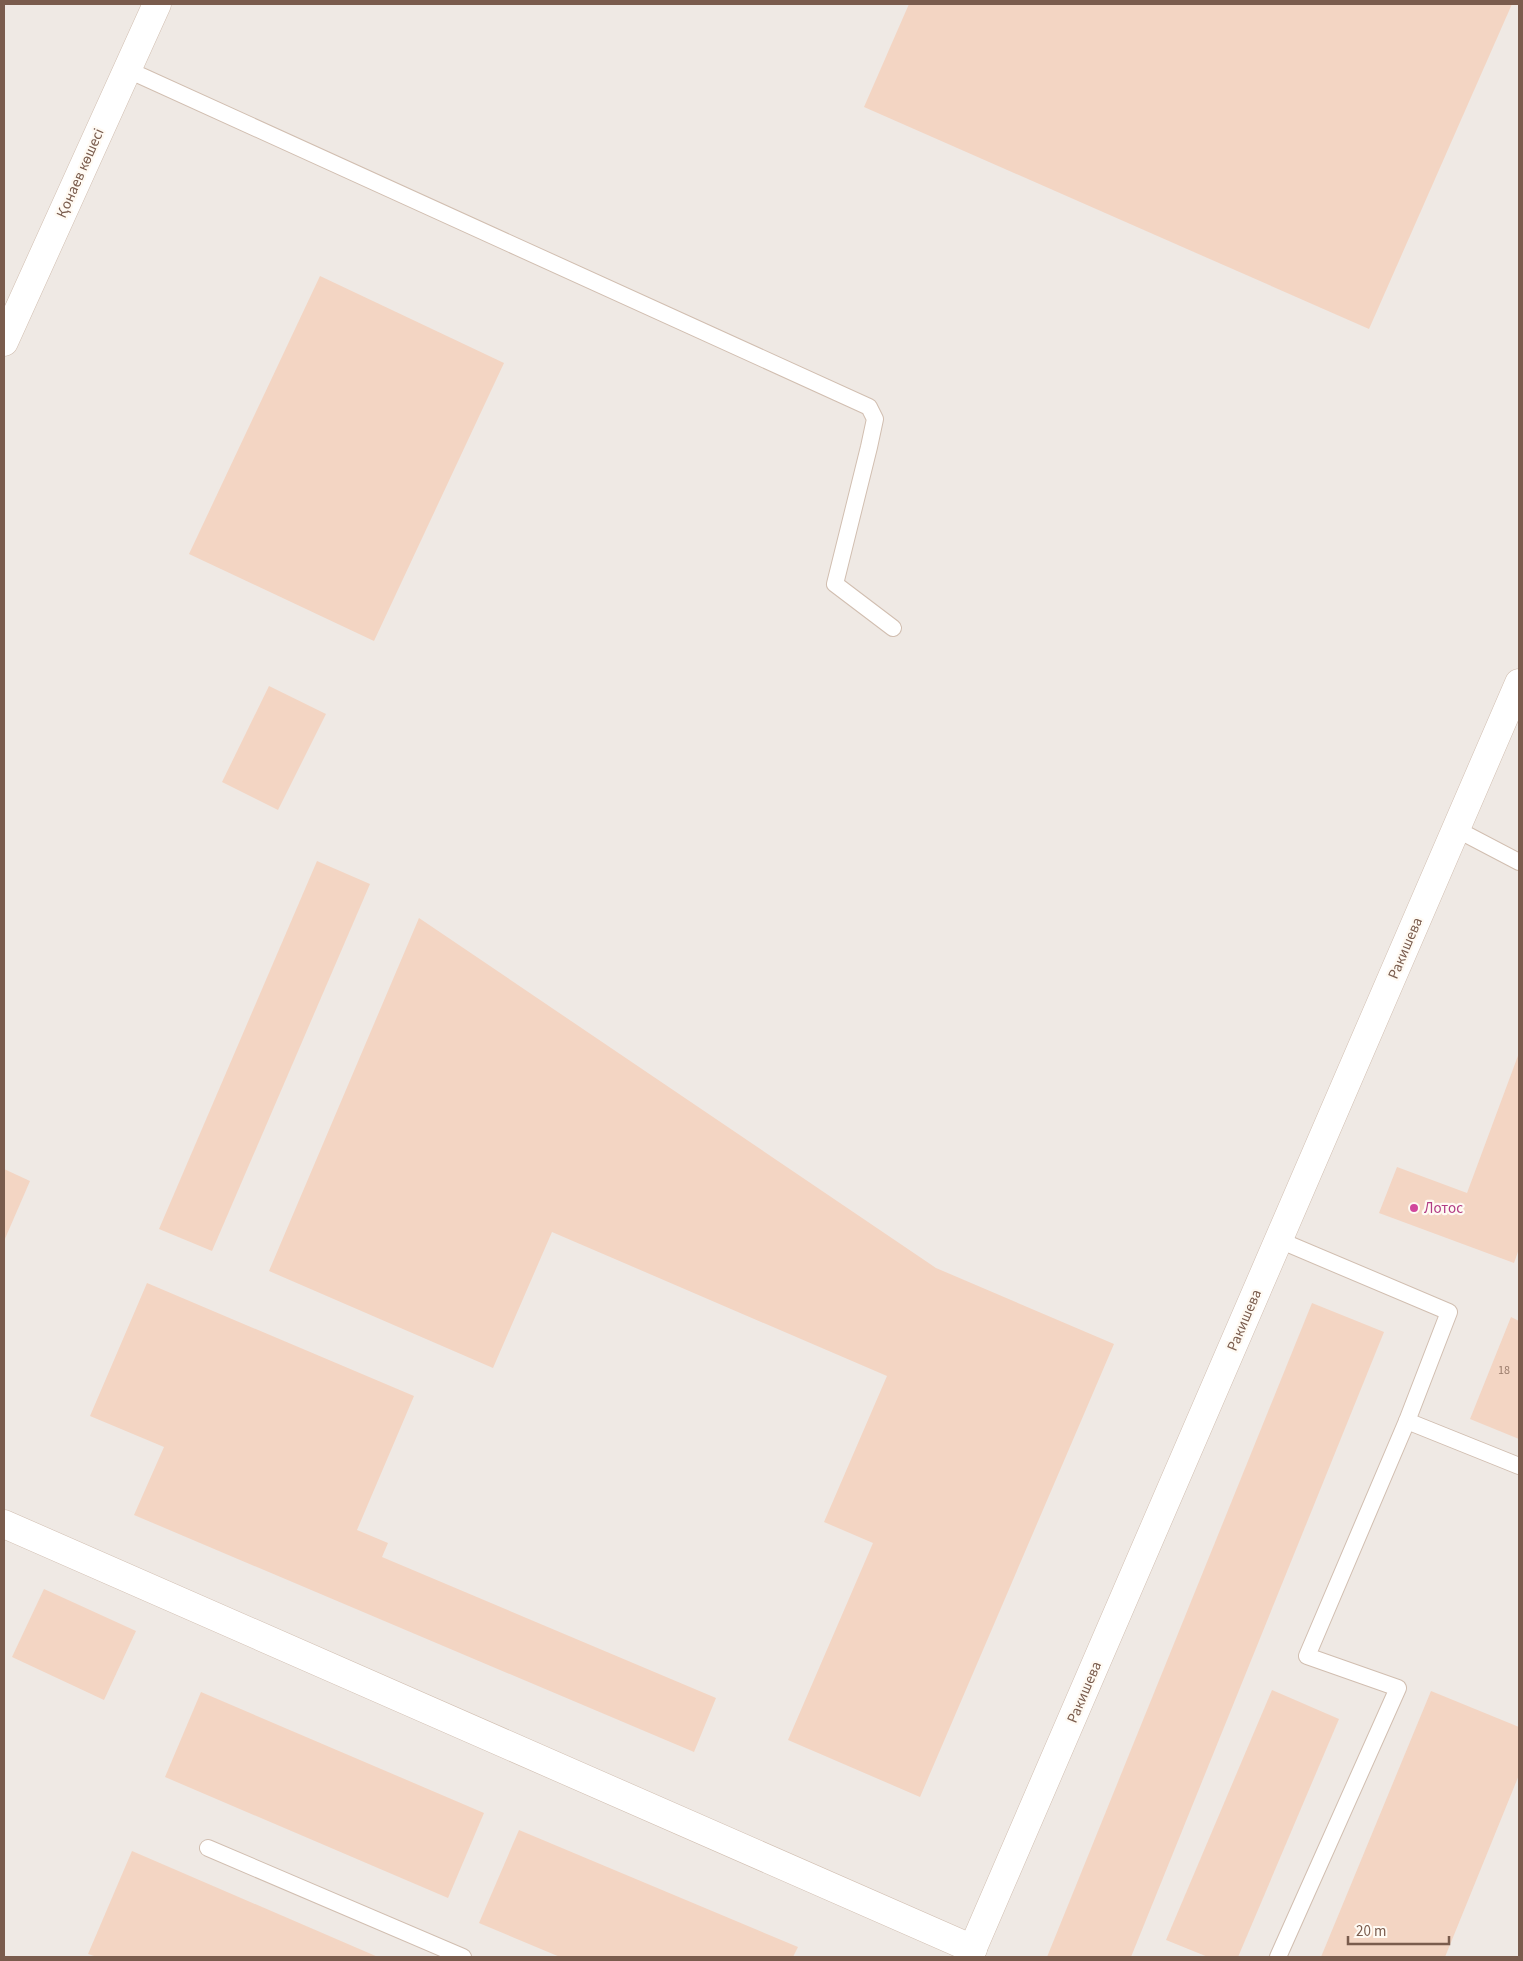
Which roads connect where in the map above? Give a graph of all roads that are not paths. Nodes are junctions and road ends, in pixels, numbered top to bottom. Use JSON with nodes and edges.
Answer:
{"nodes":[{"id":1,"x":157,"y":4,"type":"edge"},
{"id":2,"x":126,"y":69,"type":"junction"},
{"id":3,"x":4,"y":342,"type":"edge"},
{"id":4,"x":893,"y":628,"type":"dead end"},
{"id":5,"x":1519,"y":682,"type":"edge"},
{"id":6,"x":1456,"y":829,"type":"junction"},
{"id":7,"x":1519,"y":862,"type":"edge"},
{"id":8,"x":1279,"y":1240,"type":"junction"},
{"id":9,"x":1407,"y":1421,"type":"junction"},
{"id":10,"x":1519,"y":1466,"type":"edge"},
{"id":11,"x":4,"y":1524,"type":"edge"},
{"id":12,"x":208,"y":1848,"type":"dead end"},
{"id":13,"x":971,"y":1953,"type":"edge"},
{"id":14,"x":463,"y":1957,"type":"edge"},
{"id":15,"x":1278,"y":1957,"type":"edge"}],
"edges":[{"from":1,"to":2,"type":"street","name":"Қонаев көшесі"},
{"from":2,"to":3,"type":"street","name":"Қонаев көшесі"},
{"from":2,"to":4,"type":"lane"},
{"from":5,"to":6,"type":"street","name":"Ракишева"},
{"from":6,"to":7,"type":"lane"},
{"from":6,"to":8,"type":"street","name":"Ракишева"},
{"from":8,"to":9,"type":"lane"},
{"from":8,"to":13,"type":"street","name":"Ракишева"},
{"from":9,"to":10,"type":"lane"},
{"from":9,"to":15,"type":"lane"},
{"from":11,"to":13,"type":"street"},
{"from":12,"to":14,"type":"lane"}]}
